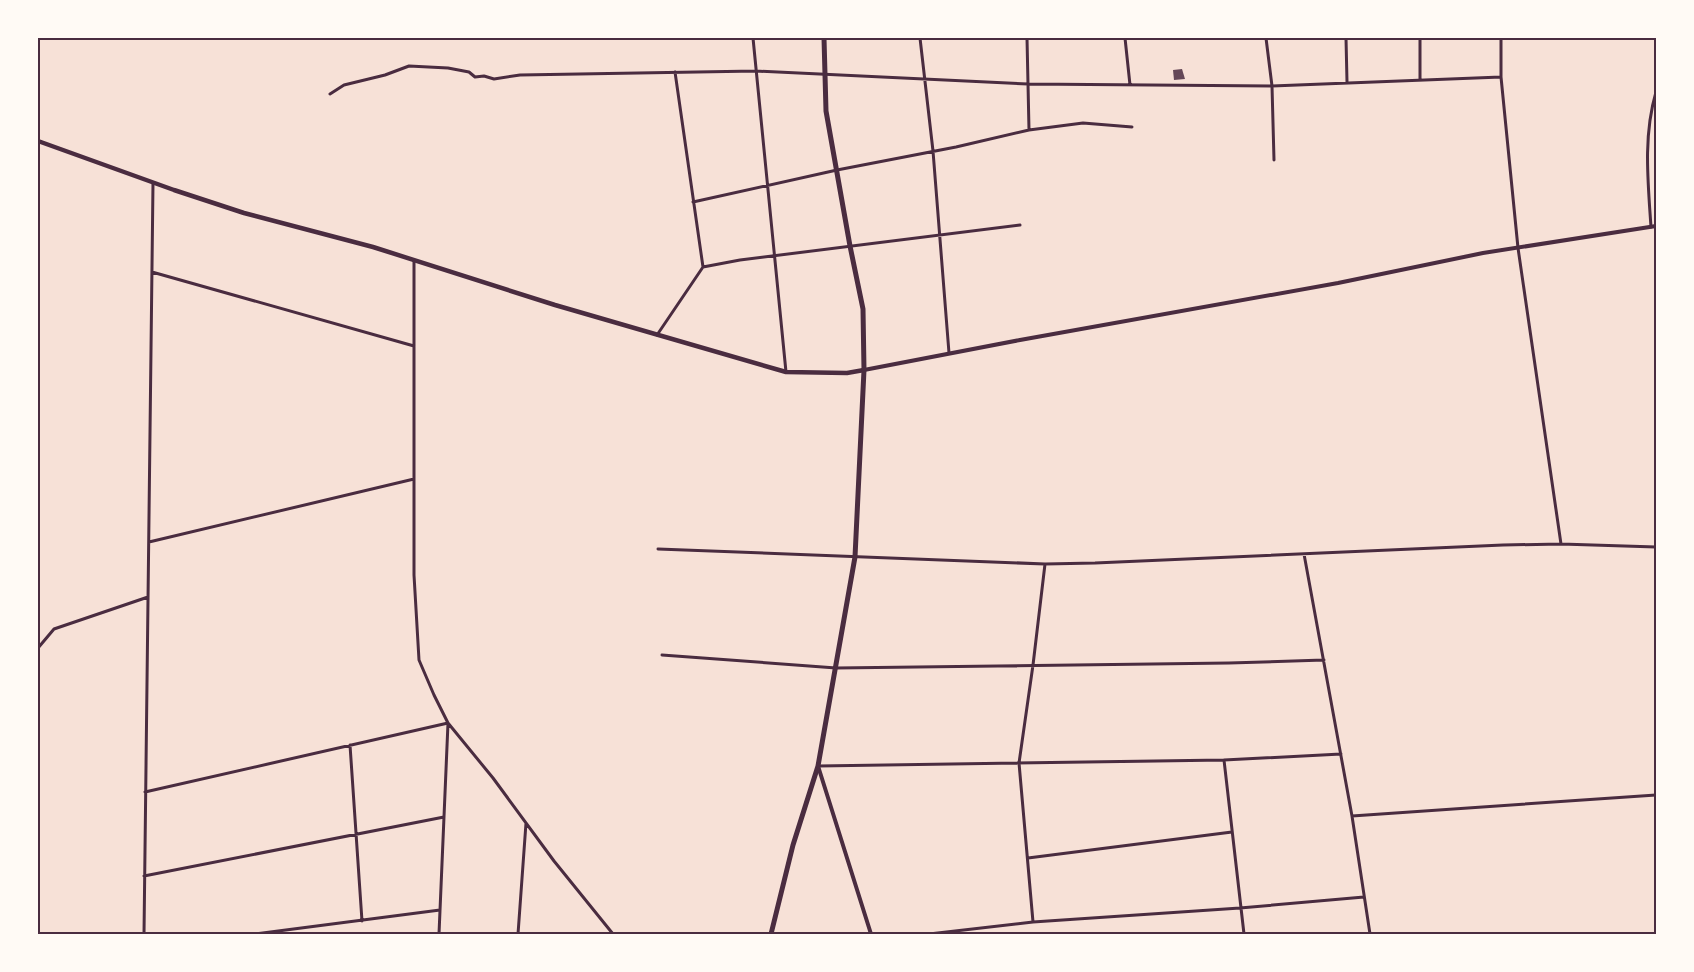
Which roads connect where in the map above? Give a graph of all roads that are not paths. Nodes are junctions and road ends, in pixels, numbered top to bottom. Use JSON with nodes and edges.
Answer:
{"nodes":[{"id":1,"x":753,"y":38,"type":"edge"},
{"id":2,"x":824,"y":38,"type":"edge"},
{"id":3,"x":920,"y":38,"type":"edge"},
{"id":4,"x":1027,"y":38,"type":"edge"},
{"id":5,"x":1125,"y":38,"type":"edge"},
{"id":6,"x":1266,"y":38,"type":"edge"},
{"id":7,"x":1346,"y":38,"type":"edge"},
{"id":8,"x":1420,"y":38,"type":"edge"},
{"id":9,"x":1500,"y":38,"type":"edge"},
{"id":10,"x":676,"y":72,"type":"junction"},
{"id":11,"x":756,"y":72,"type":"junction"},
{"id":12,"x":826,"y":74,"type":"junction"},
{"id":13,"x":1501,"y":77,"type":"junction"},
{"id":14,"x":925,"y":80,"type":"junction"},
{"id":15,"x":1420,"y":80,"type":"junction"},
{"id":16,"x":1347,"y":82,"type":"junction"},
{"id":17,"x":1028,"y":84,"type":"junction"},
{"id":18,"x":1130,"y":85,"type":"junction"},
{"id":19,"x":1272,"y":86,"type":"junction"},
{"id":20,"x":1656,"y":92,"type":"edge"},
{"id":21,"x":330,"y":94,"type":"dead end"},
{"id":22,"x":1132,"y":127,"type":"dead end"},
{"id":23,"x":1029,"y":130,"type":"junction"},
{"id":24,"x":38,"y":141,"type":"edge"},
{"id":25,"x":933,"y":151,"type":"junction"},
{"id":26,"x":1274,"y":160,"type":"dead end"},
{"id":27,"x":837,"y":170,"type":"junction"},
{"id":28,"x":153,"y":182,"type":"junction"},
{"id":29,"x":768,"y":185,"type":"junction"},
{"id":30,"x":693,"y":202,"type":"junction"},
{"id":31,"x":1020,"y":226,"type":"dead end"},
{"id":32,"x":1656,"y":226,"type":"edge"},
{"id":33,"x":1651,"y":227,"type":"junction"},
{"id":34,"x":939,"y":235,"type":"junction"},
{"id":35,"x":850,"y":246,"type":"junction"},
{"id":36,"x":1518,"y":248,"type":"junction"},
{"id":37,"x":775,"y":255,"type":"junction"},
{"id":38,"x":414,"y":260,"type":"junction"},
{"id":39,"x":703,"y":267,"type":"junction"},
{"id":40,"x":152,"y":272,"type":"junction"},
{"id":41,"x":657,"y":335,"type":"junction"},
{"id":42,"x":414,"y":346,"type":"junction"},
{"id":43,"x":949,"y":353,"type":"junction"},
{"id":44,"x":864,"y":370,"type":"junction"},
{"id":45,"x":786,"y":372,"type":"junction"},
{"id":46,"x":414,"y":479,"type":"junction"},
{"id":47,"x":148,"y":542,"type":"junction"},
{"id":48,"x":1561,"y":544,"type":"junction"},
{"id":49,"x":1656,"y":548,"type":"edge"},
{"id":50,"x":658,"y":549,"type":"dead end"},
{"id":51,"x":1304,"y":554,"type":"junction"},
{"id":52,"x":855,"y":557,"type":"junction"},
{"id":53,"x":1044,"y":564,"type":"junction"},
{"id":54,"x":148,"y":597,"type":"junction"},
{"id":55,"x":38,"y":648,"type":"edge"},
{"id":56,"x":662,"y":655,"type":"dead end"},
{"id":57,"x":1324,"y":660,"type":"junction"},
{"id":58,"x":1033,"y":665,"type":"junction"},
{"id":59,"x":836,"y":668,"type":"junction"},
{"id":60,"x":448,"y":723,"type":"junction"},
{"id":61,"x":350,"y":745,"type":"junction"},
{"id":62,"x":1341,"y":754,"type":"junction"},
{"id":63,"x":1224,"y":760,"type":"junction"},
{"id":64,"x":1019,"y":763,"type":"junction"},
{"id":65,"x":818,"y":766,"type":"junction"},
{"id":66,"x":145,"y":792,"type":"junction"},
{"id":67,"x":1656,"y":795,"type":"edge"},
{"id":68,"x":1352,"y":816,"type":"junction"},
{"id":69,"x":444,"y":817,"type":"junction"},
{"id":70,"x":526,"y":822,"type":"junction"},
{"id":71,"x":1232,"y":832,"type":"junction"},
{"id":72,"x":356,"y":835,"type":"junction"},
{"id":73,"x":1028,"y":858,"type":"junction"},
{"id":74,"x":144,"y":876,"type":"junction"},
{"id":75,"x":1364,"y":897,"type":"junction"},
{"id":76,"x":1240,"y":908,"type":"junction"},
{"id":77,"x":440,"y":910,"type":"junction"},
{"id":78,"x":362,"y":921,"type":"junction"},
{"id":79,"x":1034,"y":922,"type":"junction"},
{"id":80,"x":144,"y":934,"type":"edge"},
{"id":81,"x":255,"y":934,"type":"edge"},
{"id":82,"x":439,"y":934,"type":"edge"},
{"id":83,"x":518,"y":934,"type":"edge"},
{"id":84,"x":613,"y":934,"type":"edge"},
{"id":85,"x":771,"y":934,"type":"edge"},
{"id":86,"x":871,"y":934,"type":"edge"},
{"id":87,"x":930,"y":934,"type":"edge"},
{"id":88,"x":1244,"y":934,"type":"edge"},
{"id":89,"x":1370,"y":934,"type":"edge"}],
"edges":[{"from":1,"to":11,"type":"street"},
{"from":2,"to":12,"type":"main road"},
{"from":3,"to":14,"type":"street"},
{"from":4,"to":17,"type":"street"},
{"from":5,"to":18,"type":"street"},
{"from":6,"to":19,"type":"street"},
{"from":7,"to":16,"type":"street"},
{"from":8,"to":15,"type":"street"},
{"from":9,"to":13,"type":"street"},
{"from":10,"to":11,"type":"street"},
{"from":10,"to":21,"type":"street"},
{"from":10,"to":30,"type":"street"},
{"from":11,"to":12,"type":"street"},
{"from":11,"to":29,"type":"street"},
{"from":12,"to":14,"type":"street"},
{"from":12,"to":27,"type":"main road"},
{"from":13,"to":15,"type":"street"},
{"from":13,"to":36,"type":"street"},
{"from":14,"to":17,"type":"street"},
{"from":14,"to":25,"type":"street"},
{"from":15,"to":16,"type":"street"},
{"from":16,"to":19,"type":"street"},
{"from":17,"to":18,"type":"street"},
{"from":17,"to":23,"type":"street"},
{"from":18,"to":19,"type":"street"},
{"from":19,"to":26,"type":"street"},
{"from":20,"to":33,"type":"street"},
{"from":22,"to":23,"type":"street"},
{"from":23,"to":25,"type":"street"},
{"from":24,"to":28,"type":"main road"},
{"from":25,"to":27,"type":"street"},
{"from":25,"to":34,"type":"street"},
{"from":27,"to":29,"type":"street"},
{"from":27,"to":35,"type":"main road"},
{"from":28,"to":38,"type":"main road"},
{"from":28,"to":40,"type":"street"},
{"from":29,"to":30,"type":"street"},
{"from":29,"to":37,"type":"street"},
{"from":30,"to":39,"type":"street"},
{"from":31,"to":34,"type":"street"},
{"from":32,"to":33,"type":"street"},
{"from":33,"to":36,"type":"street"},
{"from":34,"to":35,"type":"street"},
{"from":34,"to":43,"type":"street"},
{"from":35,"to":37,"type":"street"},
{"from":35,"to":44,"type":"main road"},
{"from":36,"to":43,"type":"street"},
{"from":36,"to":48,"type":"street"},
{"from":37,"to":39,"type":"street"},
{"from":37,"to":45,"type":"street"},
{"from":38,"to":41,"type":"main road"},
{"from":38,"to":42,"type":"street"},
{"from":39,"to":41,"type":"street"},
{"from":40,"to":42,"type":"street"},
{"from":40,"to":47,"type":"street"},
{"from":41,"to":45,"type":"main road"},
{"from":42,"to":46,"type":"street"},
{"from":43,"to":44,"type":"street"},
{"from":44,"to":45,"type":"main road"},
{"from":44,"to":52,"type":"main road"},
{"from":46,"to":47,"type":"street"},
{"from":46,"to":60,"type":"street"},
{"from":47,"to":54,"type":"street"},
{"from":48,"to":49,"type":"street"},
{"from":48,"to":51,"type":"street"},
{"from":50,"to":52,"type":"street"},
{"from":51,"to":53,"type":"street"},
{"from":51,"to":57,"type":"street"},
{"from":52,"to":53,"type":"street"},
{"from":52,"to":59,"type":"main road"},
{"from":53,"to":58,"type":"street"},
{"from":54,"to":55,"type":"street"},
{"from":54,"to":66,"type":"street"},
{"from":56,"to":59,"type":"street"},
{"from":57,"to":58,"type":"street"},
{"from":57,"to":62,"type":"street"},
{"from":58,"to":59,"type":"street"},
{"from":58,"to":64,"type":"street"},
{"from":59,"to":65,"type":"main road"},
{"from":60,"to":61,"type":"street"},
{"from":60,"to":69,"type":"street"},
{"from":60,"to":70,"type":"street"},
{"from":61,"to":66,"type":"street"},
{"from":61,"to":72,"type":"street"},
{"from":62,"to":63,"type":"street"},
{"from":62,"to":68,"type":"street"},
{"from":63,"to":64,"type":"street"},
{"from":63,"to":71,"type":"street"},
{"from":64,"to":65,"type":"street"},
{"from":64,"to":73,"type":"street"},
{"from":65,"to":85,"type":"main road"},
{"from":65,"to":86,"type":"street"},
{"from":66,"to":74,"type":"street"},
{"from":67,"to":68,"type":"street"},
{"from":68,"to":75,"type":"street"},
{"from":69,"to":72,"type":"street"},
{"from":69,"to":77,"type":"street"},
{"from":70,"to":83,"type":"street"},
{"from":70,"to":84,"type":"street"},
{"from":71,"to":73,"type":"street"},
{"from":71,"to":76,"type":"street"},
{"from":72,"to":74,"type":"street"},
{"from":72,"to":78,"type":"street"},
{"from":73,"to":79,"type":"street"},
{"from":74,"to":80,"type":"street"},
{"from":75,"to":76,"type":"street"},
{"from":75,"to":89,"type":"street"},
{"from":76,"to":79,"type":"street"},
{"from":76,"to":88,"type":"street"},
{"from":77,"to":78,"type":"street"},
{"from":77,"to":82,"type":"street"},
{"from":78,"to":81,"type":"street"},
{"from":79,"to":87,"type":"street"}]}
